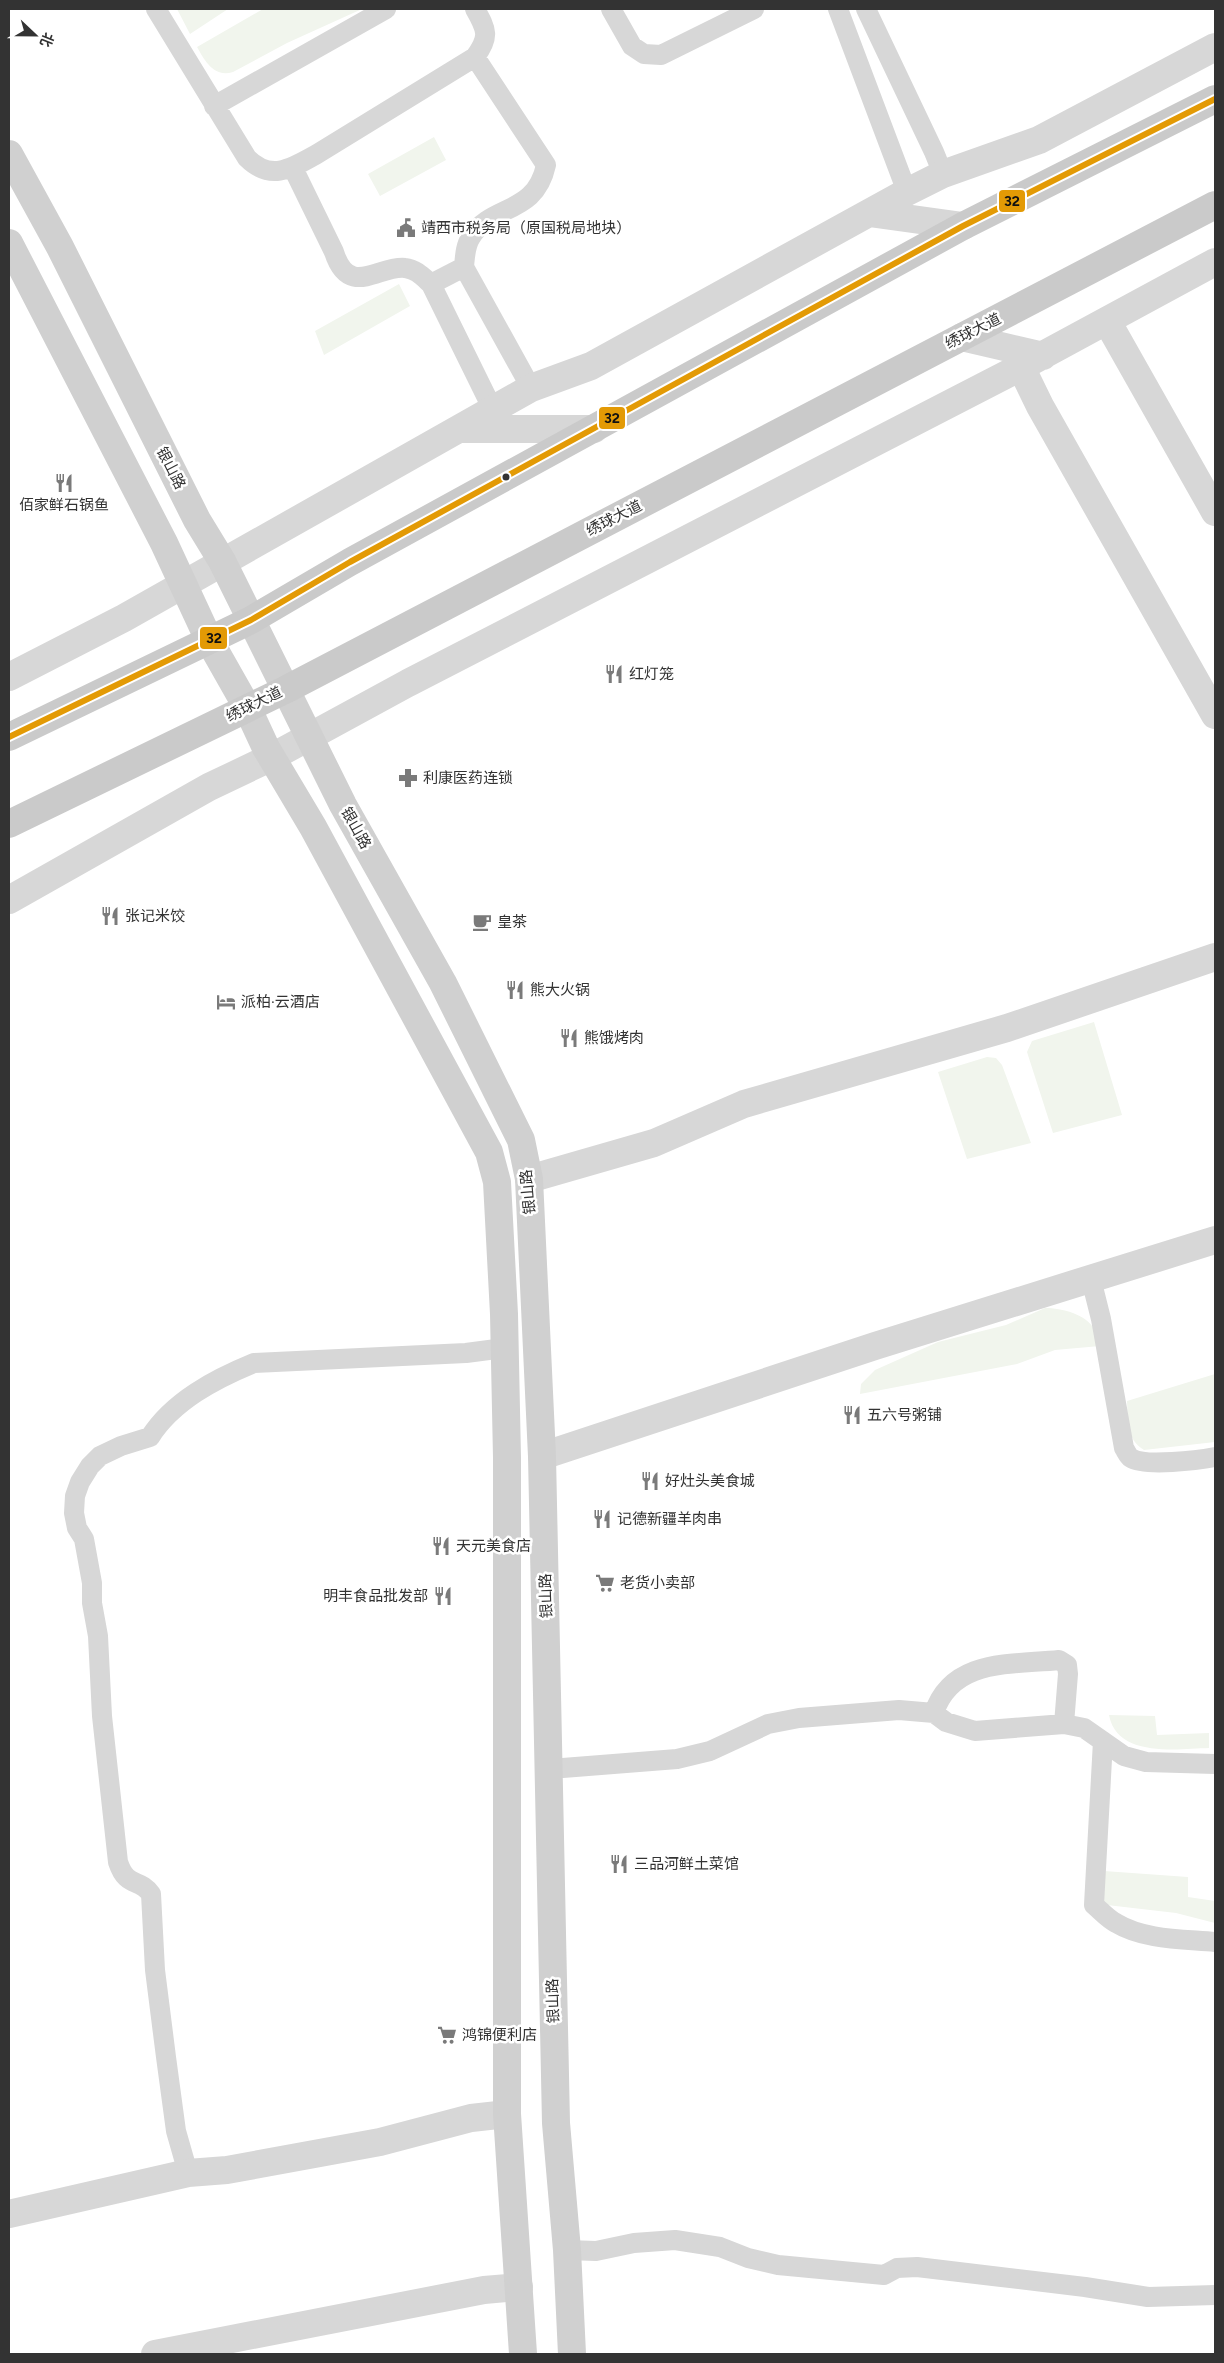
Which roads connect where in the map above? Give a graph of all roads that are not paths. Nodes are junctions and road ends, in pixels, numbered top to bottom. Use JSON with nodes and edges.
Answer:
{"nodes":[{"id":1,"x":156,"y":9,"type":"edge"},
{"id":2,"x":386,"y":9,"type":"edge"},
{"id":3,"x":475,"y":9,"type":"edge"},
{"id":4,"x":612,"y":9,"type":"edge"},
{"id":5,"x":754,"y":9,"type":"edge"},
{"id":6,"x":838,"y":9,"type":"edge"},
{"id":7,"x":866,"y":9,"type":"edge"},
{"id":8,"x":1215,"y":47,"type":"edge"},
{"id":9,"x":475,"y":57,"type":"junction"},
{"id":10,"x":1215,"y":99,"type":"edge"},
{"id":11,"x":214,"y":106,"type":"junction"},
{"id":12,"x":9,"y":154,"type":"edge"},
{"id":13,"x":293,"y":168,"type":"junction"},
{"id":14,"x":943,"y":174,"type":"junction"},
{"id":15,"x":907,"y":192,"type":"junction"},
{"id":16,"x":1215,"y":205,"type":"edge"},
{"id":17,"x":869,"y":213,"type":"junction"},
{"id":18,"x":962,"y":226,"type":"junction"},
{"id":19,"x":9,"y":243,"type":"edge"},
{"id":20,"x":1215,"y":262,"type":"edge"},
{"id":21,"x":464,"y":267,"type":"junction"},
{"id":22,"x":431,"y":284,"type":"junction"},
{"id":23,"x":1107,"y":321,"type":"junction"},
{"id":24,"x":962,"y":337,"type":"junction"},
{"id":25,"x":1032,"y":361,"type":"junction"},
{"id":26,"x":531,"y":388,"type":"junction"},
{"id":27,"x":493,"y":410,"type":"junction"},
{"id":28,"x":458,"y":429,"type":"junction"},
{"id":29,"x":594,"y":429,"type":"junction"},
{"id":30,"x":1215,"y":512,"type":"edge"},
{"id":31,"x":222,"y":561,"type":"junction"},
{"id":32,"x":182,"y":584,"type":"junction"},
{"id":33,"x":251,"y":620,"type":"junction"},
{"id":34,"x":209,"y":640,"type":"junction"},
{"id":35,"x":9,"y":677,"type":"edge"},
{"id":36,"x":285,"y":690,"type":"junction"},
{"id":37,"x":247,"y":707,"type":"junction"},
{"id":38,"x":1215,"y":715,"type":"edge"},
{"id":39,"x":310,"y":736,"type":"junction"},
{"id":40,"x":9,"y":737,"type":"edge"},
{"id":41,"x":272,"y":757,"type":"junction"},
{"id":42,"x":9,"y":824,"type":"edge"},
{"id":43,"x":9,"y":875,"type":"edge"},
{"id":44,"x":34,"y":887,"type":"junction"},
{"id":45,"x":9,"y":900,"type":"edge"},
{"id":46,"x":1215,"y":957,"type":"edge"},
{"id":47,"x":529,"y":1179,"type":"junction"},
{"id":48,"x":1215,"y":1240,"type":"edge"},
{"id":49,"x":1092,"y":1279,"type":"junction"},
{"id":50,"x":504,"y":1348,"type":"junction"},
{"id":51,"x":542,"y":1456,"type":"junction"},
{"id":52,"x":1215,"y":1457,"type":"edge"},
{"id":53,"x":934,"y":1713,"type":"junction"},
{"id":54,"x":1064,"y":1724,"type":"junction"},
{"id":55,"x":1104,"y":1741,"type":"junction"},
{"id":56,"x":1215,"y":1764,"type":"edge"},
{"id":57,"x":550,"y":1769,"type":"junction"},
{"id":58,"x":1215,"y":1942,"type":"edge"},
{"id":59,"x":507,"y":2114,"type":"junction"},
{"id":60,"x":188,"y":2173,"type":"junction"},
{"id":61,"x":9,"y":2214,"type":"edge"},
{"id":62,"x":567,"y":2250,"type":"junction"},
{"id":63,"x":519,"y":2287,"type":"junction"},
{"id":64,"x":1215,"y":2296,"type":"edge"},
{"id":65,"x":155,"y":2354,"type":"edge"},
{"id":66,"x":522,"y":2354,"type":"edge"},
{"id":67,"x":572,"y":2354,"type":"edge"}],
"edges":[{"from":1,"to":11,"type":"lane"},
{"from":2,"to":11,"type":"lane"},
{"from":3,"to":9,"type":"lane"},
{"from":4,"to":5,"type":"lane"},
{"from":6,"to":15,"type":"lane"},
{"from":7,"to":14,"type":"lane"},
{"from":8,"to":14,"type":"street"},
{"from":9,"to":13,"type":"lane"},
{"from":9,"to":21,"type":"lane"},
{"from":10,"to":18,"type":"main road"},
{"from":11,"to":13,"type":"lane"},
{"from":12,"to":31,"type":"main road","name":"银山路"},
{"from":13,"to":22,"type":"lane"},
{"from":14,"to":15,"type":"street"},
{"from":15,"to":17,"type":"street"},
{"from":16,"to":24,"type":"main road","name":"绣球大道"},
{"from":17,"to":18,"type":"street"},
{"from":17,"to":26,"type":"street"},
{"from":18,"to":29,"type":"main road"},
{"from":19,"to":32,"type":"main road","name":"银山路"},
{"from":20,"to":23,"type":"street"},
{"from":21,"to":22,"type":"lane"},
{"from":21,"to":26,"type":"lane"},
{"from":22,"to":27,"type":"lane"},
{"from":23,"to":25,"type":"street"},
{"from":23,"to":30,"type":"street"},
{"from":24,"to":25,"type":"street"},
{"from":24,"to":36,"type":"main road","name":"绣球大道"},
{"from":25,"to":38,"type":"street"},
{"from":25,"to":39,"type":"street"},
{"from":26,"to":27,"type":"street"},
{"from":27,"to":28,"type":"street"},
{"from":28,"to":29,"type":"street"},
{"from":28,"to":31,"type":"street"},
{"from":29,"to":33,"type":"main road"},
{"from":31,"to":32,"type":"street"},
{"from":31,"to":33,"type":"main road","name":"银山路"},
{"from":32,"to":34,"type":"main road","name":"银山路"},
{"from":32,"to":35,"type":"street"},
{"from":33,"to":34,"type":"main road"},
{"from":33,"to":36,"type":"main road","name":"银山路"},
{"from":34,"to":37,"type":"main road","name":"银山路"},
{"from":34,"to":40,"type":"main road"},
{"from":36,"to":37,"type":"main road","name":"绣球大道"},
{"from":36,"to":39,"type":"main road","name":"银山路"},
{"from":37,"to":41,"type":"main road","name":"银山路"},
{"from":37,"to":42,"type":"main road","name":"绣球大道"},
{"from":39,"to":41,"type":"street"},
{"from":39,"to":47,"type":"main road","name":"银山路"},
{"from":41,"to":44,"type":"street"},
{"from":41,"to":50,"type":"main road","name":"银山路"},
{"from":43,"to":44,"type":"street"},
{"from":44,"to":45,"type":"street"},
{"from":46,"to":47,"type":"street"},
{"from":47,"to":51,"type":"main road","name":"银山路"},
{"from":48,"to":49,"type":"street"},
{"from":49,"to":51,"type":"street"},
{"from":49,"to":52,"type":"lane"},
{"from":50,"to":59,"type":"main road","name":"银山路"},
{"from":50,"to":60,"type":"lane"},
{"from":51,"to":57,"type":"main road","name":"银山路"},
{"from":53,"to":54,"type":"lane"},
{"from":53,"to":54,"type":"lane"},
{"from":53,"to":57,"type":"lane"},
{"from":54,"to":55,"type":"lane"},
{"from":55,"to":56,"type":"lane"},
{"from":55,"to":58,"type":"lane"},
{"from":57,"to":62,"type":"main road","name":"银山路"},
{"from":59,"to":60,"type":"street"},
{"from":59,"to":63,"type":"main road","name":"银山路"},
{"from":60,"to":61,"type":"street"},
{"from":62,"to":64,"type":"lane"},
{"from":62,"to":67,"type":"main road","name":"银山路"},
{"from":63,"to":65,"type":"street"},
{"from":63,"to":66,"type":"main road","name":"银山路"}]}
